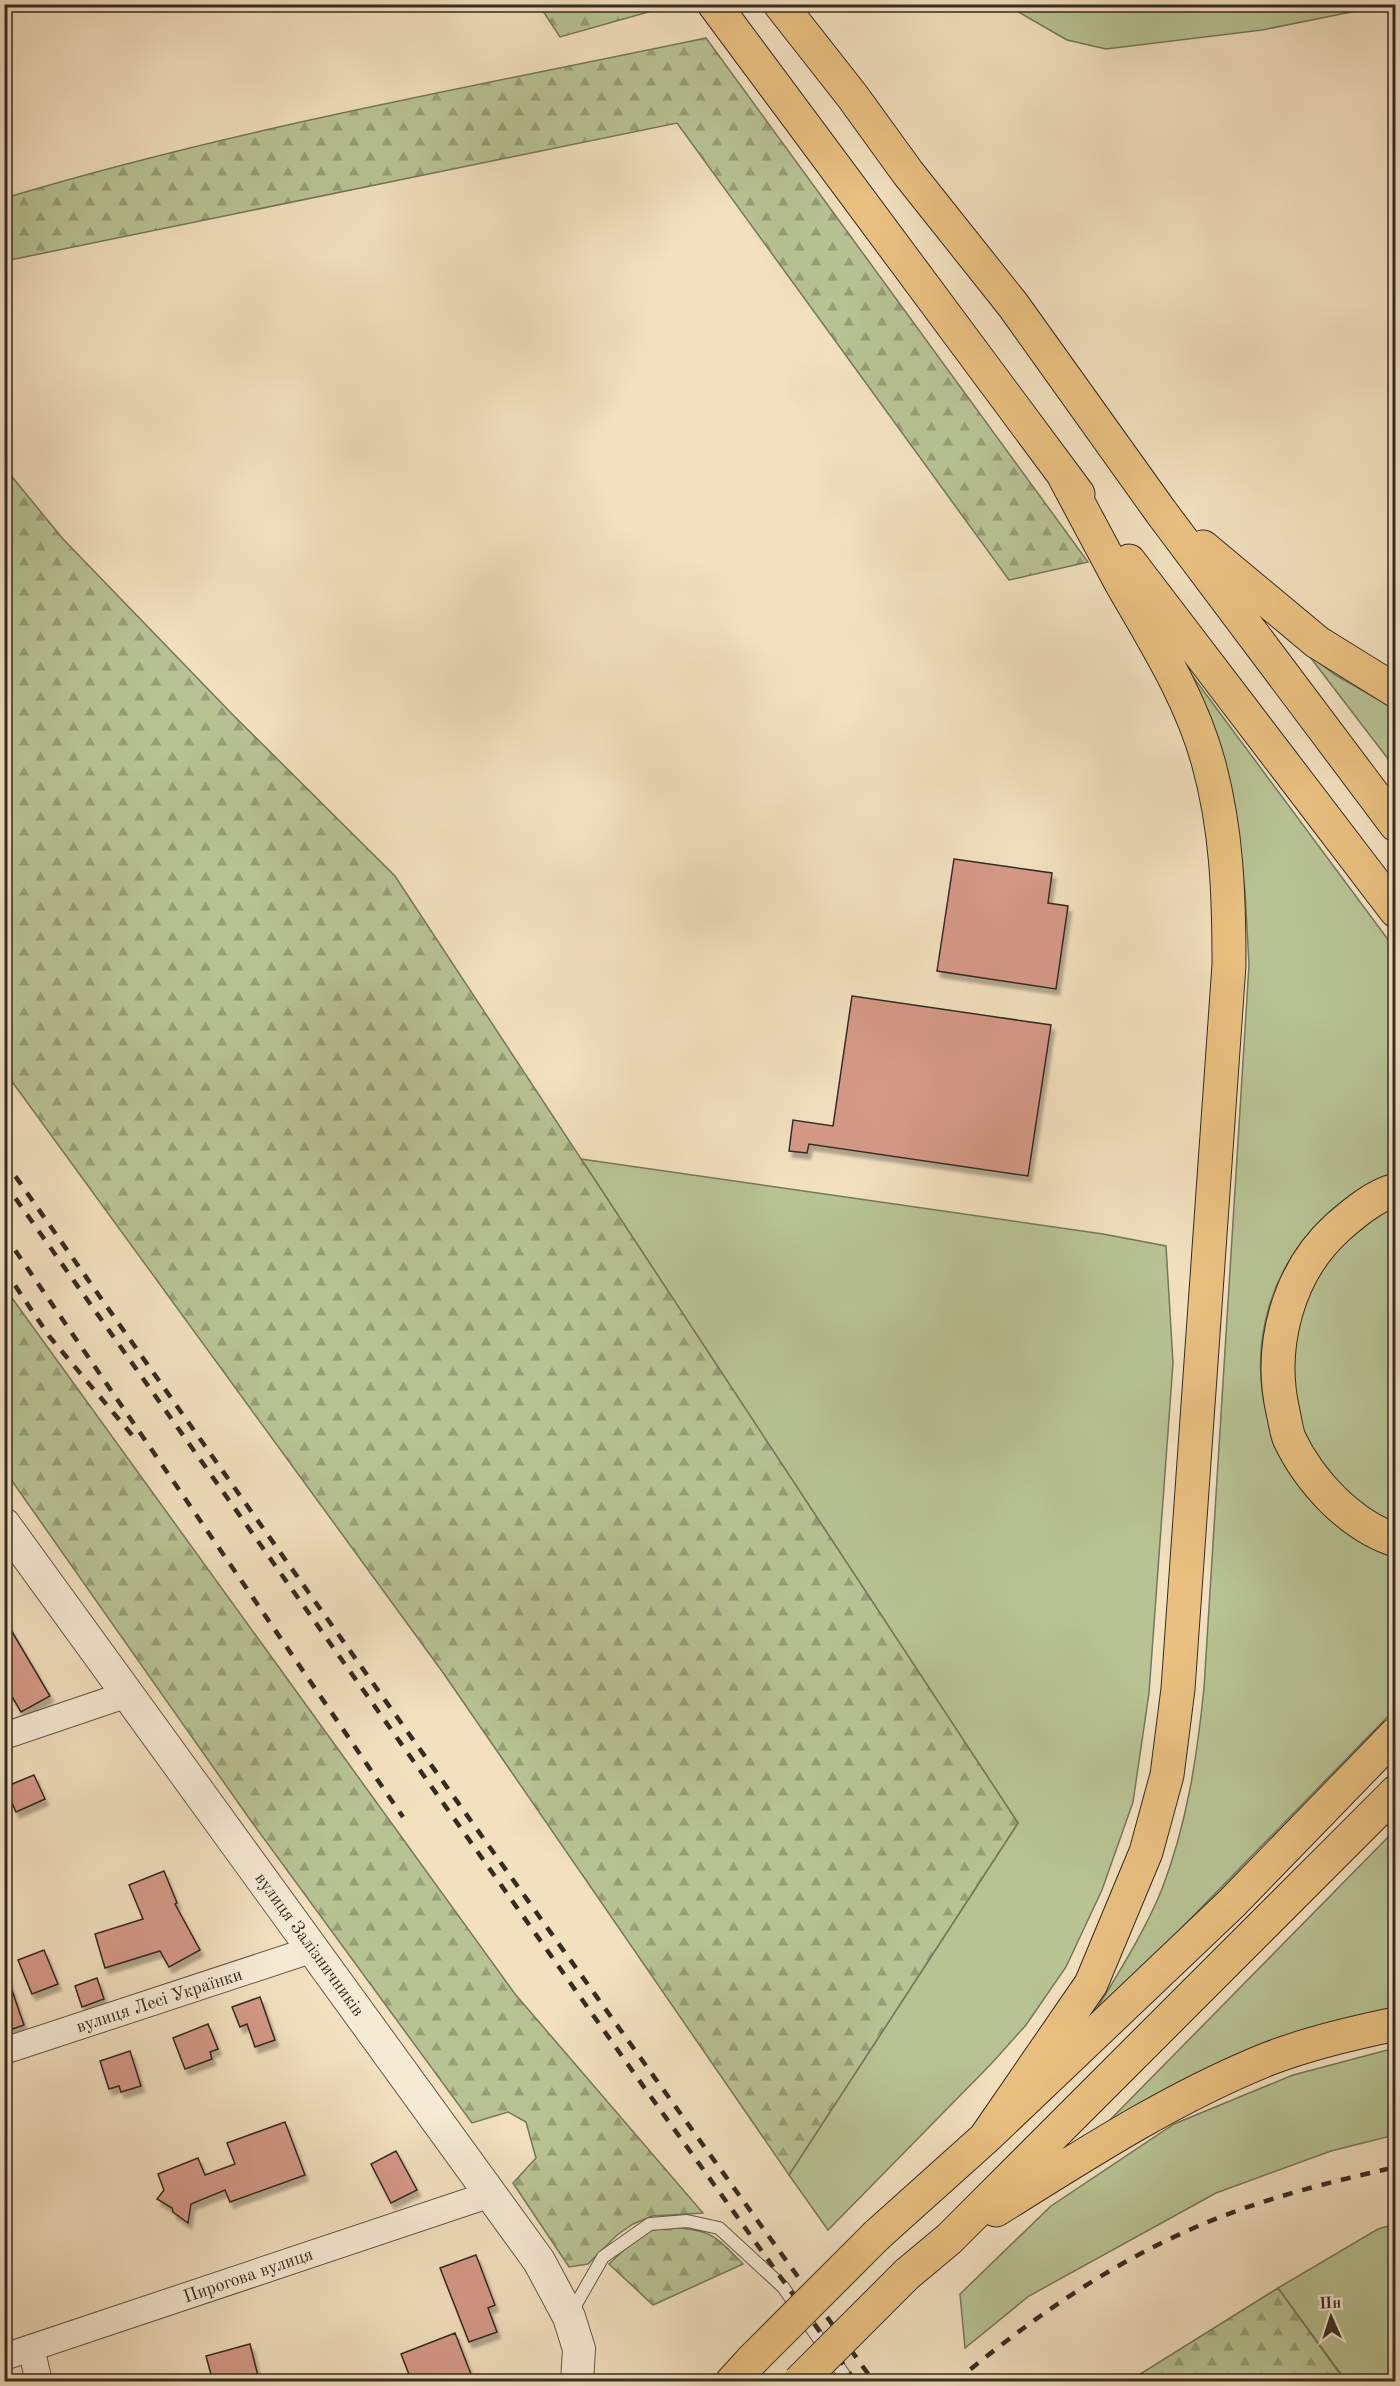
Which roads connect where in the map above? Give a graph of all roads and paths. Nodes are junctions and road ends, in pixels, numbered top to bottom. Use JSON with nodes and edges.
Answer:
{"nodes":[{"id":1,"x":714,"y":4,"type":"edge"},
{"id":2,"x":780,"y":4,"type":"edge"},
{"id":3,"x":1064,"y":476,"type":"junction"},
{"id":4,"x":1161,"y":512,"type":"junction"},
{"id":5,"x":1395,"y":691,"type":"edge"},
{"id":6,"x":1395,"y":825,"type":"edge"},
{"id":7,"x":1395,"y":911,"type":"edge"},
{"id":8,"x":1395,"y":1190,"type":"edge"},
{"id":9,"x":4,"y":1524,"type":"edge"},
{"id":10,"x":1395,"y":1540,"type":"edge"},
{"id":11,"x":128,"y":1694,"type":"junction"},
{"id":12,"x":1395,"y":1734,"type":"edge"},
{"id":13,"x":4,"y":1736,"type":"edge"},
{"id":14,"x":1395,"y":1792,"type":"edge"},
{"id":15,"x":314,"y":1949,"type":"junction"},
{"id":16,"x":1395,"y":2024,"type":"edge"},
{"id":17,"x":4,"y":2051,"type":"edge"},
{"id":18,"x":985,"y":2138,"type":"junction"},
{"id":19,"x":491,"y":2194,"type":"junction"},
{"id":20,"x":949,"y":2239,"type":"junction"},
{"id":21,"x":569,"y":2317,"type":"junction"},
{"id":22,"x":31,"y":2348,"type":"junction"},
{"id":23,"x":579,"y":2349,"type":"junction"},
{"id":24,"x":4,"y":2357,"type":"edge"},
{"id":25,"x":742,"y":2371,"type":"edge"},
{"id":26,"x":39,"y":2382,"type":"edge"},
{"id":27,"x":577,"y":2382,"type":"edge"},
{"id":28,"x":586,"y":2382,"type":"edge"},
{"id":29,"x":799,"y":2382,"type":"edge"},
{"id":30,"x":849,"y":2382,"type":"edge"}],
"edges":[{"from":1,"to":3,"type":"highway"},
{"from":2,"to":4,"type":"highway"},
{"from":3,"to":7,"type":"highway"},
{"from":3,"to":18,"type":"highway"},
{"from":4,"to":5,"type":"highway"},
{"from":4,"to":6,"type":"highway"},
{"from":8,"to":10,"type":"highway"},
{"from":9,"to":11,"type":"street","name":"вулиця Залізничників"},
{"from":11,"to":13,"type":"street"},
{"from":11,"to":15,"type":"street","name":"вулиця Залізничників"},
{"from":12,"to":18,"type":"highway"},
{"from":14,"to":20,"type":"highway"},
{"from":15,"to":17,"type":"street","name":"вулиця Лесі Українки"},
{"from":15,"to":19,"type":"street","name":"вулиця Залізничників"},
{"from":16,"to":20,"type":"highway"},
{"from":18,"to":25,"type":"highway","bridge":true},
{"from":19,"to":21,"type":"street","name":"вулиця Залізничників"},
{"from":19,"to":22,"type":"street","name":"Пирогова вулиця"},
{"from":20,"to":29,"type":"highway","bridge":true},
{"from":21,"to":23,"type":"street","name":"вулиця Залізничників"},
{"from":21,"to":30,"type":"lane"},
{"from":22,"to":24,"type":"street","name":"Пирогова вулиця"},
{"from":22,"to":26,"type":"street"},
{"from":23,"to":27,"type":"street","name":"вулиця Залізничників"},
{"from":23,"to":28,"type":"street"}]}
